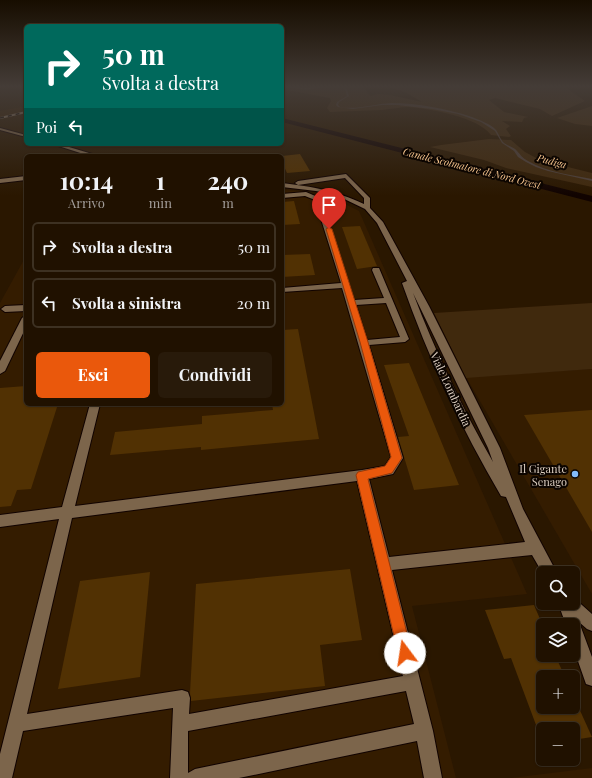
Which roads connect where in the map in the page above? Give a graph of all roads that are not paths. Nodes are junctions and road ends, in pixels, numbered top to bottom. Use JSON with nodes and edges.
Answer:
{"nodes":[{"id":1,"x":0,"y":129,"type":"edge"},
{"id":2,"x":24,"y":135,"type":"edge"},
{"id":3,"x":60,"y":146,"type":"edge"},
{"id":4,"x":86,"y":154,"type":"edge"},
{"id":5,"x":24,"y":178,"type":"edge"},
{"id":6,"x":0,"y":181,"type":"edge"},
{"id":7,"x":284,"y":185,"type":"edge"},
{"id":8,"x":284,"y":196,"type":"edge"},
{"id":9,"x":367,"y":208,"type":"junction"},
{"id":10,"x":376,"y":270,"type":"dead end"},
{"id":11,"x":346,"y":285,"type":"junction"},
{"id":12,"x":284,"y":290,"type":"edge"},
{"id":13,"x":388,"y":300,"type":"junction"},
{"id":14,"x":352,"y":303,"type":"junction"},
{"id":15,"x":24,"y":308,"type":"edge"},
{"id":16,"x":5,"y":309,"type":"dead end"},
{"id":17,"x":24,"y":322,"type":"edge"},
{"id":18,"x":364,"y":342,"type":"junction"},
{"id":19,"x":0,"y":371,"type":"edge"},
{"id":20,"x":94,"y":406,"type":"edge"},
{"id":21,"x":362,"y":475,"type":"junction"},
{"id":22,"x":67,"y":513,"type":"junction"},
{"id":23,"x":0,"y":522,"type":"edge"},
{"id":24,"x":535,"y":548,"type":"junction"},
{"id":25,"x":383,"y":564,"type":"junction"},
{"id":26,"x":546,"y":566,"type":"edge"},
{"id":27,"x":578,"y":610,"type":"edge"},
{"id":28,"x":592,"y":624,"type":"edge"},
{"id":29,"x":580,"y":645,"type":"edge"},
{"id":30,"x":592,"y":678,"type":"edge"},
{"id":31,"x":412,"y":682,"type":"junction"},
{"id":32,"x":16,"y":724,"type":"junction"},
{"id":33,"x":180,"y":724,"type":"junction"},
{"id":34,"x":424,"y":731,"type":"junction"},
{"id":35,"x":3,"y":778,"type":"edge"},
{"id":36,"x":179,"y":778,"type":"edge"},
{"id":37,"x":195,"y":778,"type":"edge"},
{"id":38,"x":433,"y":778,"type":"edge"}],
"edges":[{"from":1,"to":2,"type":"street"},
{"from":3,"to":4,"type":"street"},
{"from":5,"to":6,"type":"street"},
{"from":7,"to":9,"type":"street","name":"Viale Lombardia"},
{"from":7,"to":9,"type":"street"},
{"from":8,"to":11,"type":"street"},
{"from":9,"to":24,"type":"street","name":"Viale Lombardia"},
{"from":10,"to":13,"type":"street"},
{"from":11,"to":12,"type":"street"},
{"from":11,"to":14,"type":"street"},
{"from":13,"to":14,"type":"street"},
{"from":13,"to":18,"type":"street"},
{"from":14,"to":18,"type":"street"},
{"from":15,"to":16,"type":"street"},
{"from":17,"to":19,"type":"street"},
{"from":18,"to":21,"type":"street"},
{"from":20,"to":22,"type":"street"},
{"from":21,"to":22,"type":"street"},
{"from":21,"to":25,"type":"street"},
{"from":22,"to":23,"type":"street"},
{"from":22,"to":32,"type":"street"},
{"from":24,"to":25,"type":"street"},
{"from":24,"to":26,"type":"street","name":"Viale Lombardia"},
{"from":25,"to":31,"type":"street"},
{"from":27,"to":28,"type":"street"},
{"from":29,"to":30,"type":"street"},
{"from":31,"to":33,"type":"street"},
{"from":31,"to":34,"type":"street"},
{"from":32,"to":33,"type":"street"},
{"from":32,"to":35,"type":"street"},
{"from":33,"to":36,"type":"street"},
{"from":34,"to":37,"type":"street"},
{"from":34,"to":38,"type":"street"}]}
